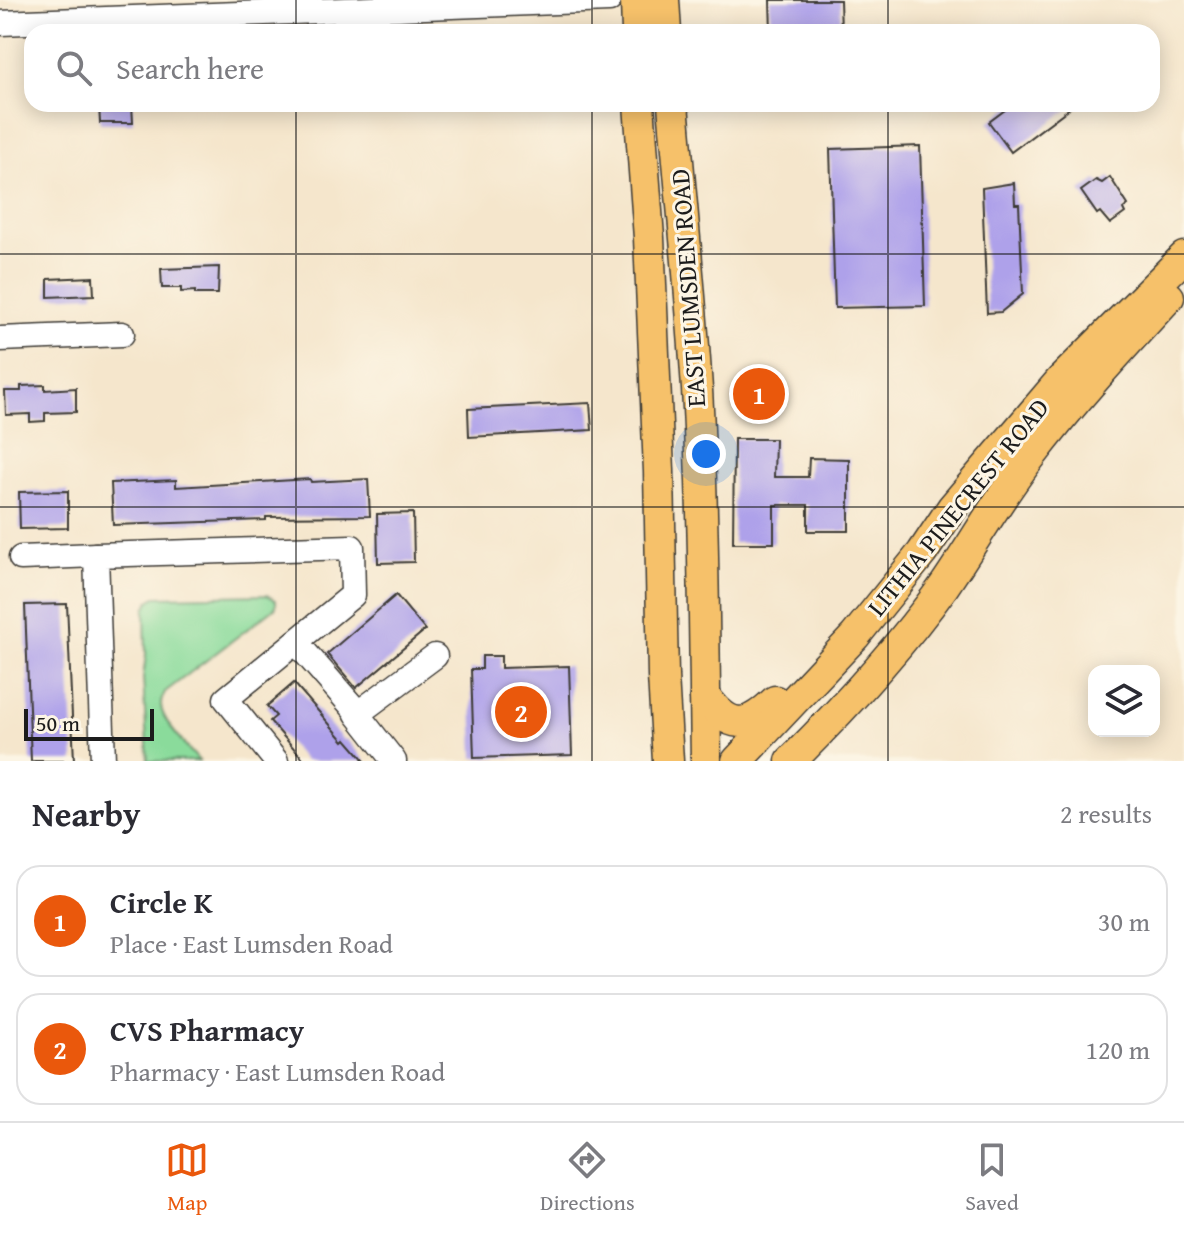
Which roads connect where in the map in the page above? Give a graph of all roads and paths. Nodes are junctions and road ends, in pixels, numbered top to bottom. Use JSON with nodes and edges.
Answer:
{"nodes":[{"id":1,"x":609,"y":0,"type":"edge"},
{"id":2,"x":636,"y":0,"type":"edge"},
{"id":3,"x":664,"y":0,"type":"edge"},
{"id":4,"x":0,"y":23,"type":"edge"},
{"id":5,"x":637,"y":24,"type":"edge"},
{"id":6,"x":666,"y":24,"type":"edge"},
{"id":7,"x":640,"y":112,"type":"edge"},
{"id":8,"x":674,"y":112,"type":"edge"},
{"id":9,"x":649,"y":238,"type":"junction"},
{"id":10,"x":1184,"y":257,"type":"edge"},
{"id":11,"x":1184,"y":281,"type":"edge"},
{"id":12,"x":122,"y":334,"type":"dead end"},
{"id":13,"x":0,"y":339,"type":"edge"},
{"id":14,"x":698,"y":412,"type":"junction"},
{"id":15,"x":96,"y":555,"type":"junction"},
{"id":16,"x":21,"y":558,"type":"dead end"},
{"id":17,"x":855,"y":636,"type":"junction"},
{"id":18,"x":296,"y":642,"type":"junction"},
{"id":19,"x":435,"y":656,"type":"dead end"},
{"id":20,"x":705,"y":696,"type":"junction"},
{"id":21,"x":358,"y":713,"type":"junction"},
{"id":22,"x":103,"y":761,"type":"edge"},
{"id":23,"x":276,"y":761,"type":"edge"},
{"id":24,"x":394,"y":761,"type":"edge"},
{"id":25,"x":668,"y":761,"type":"edge"},
{"id":26,"x":706,"y":761,"type":"edge"},
{"id":27,"x":737,"y":761,"type":"edge"},
{"id":28,"x":791,"y":761,"type":"edge"}],
"edges":[{"from":1,"to":4,"type":"street"},
{"from":2,"to":5,"type":"main road"},
{"from":3,"to":6,"type":"main road"},
{"from":7,"to":9,"type":"main road","name":"EAST LUMSDEN ROAD"},
{"from":8,"to":14,"type":"main road","name":"EAST LUMSDEN ROAD"},
{"from":9,"to":14,"type":"main road"},
{"from":9,"to":25,"type":"main road","name":"EAST LUMSDEN ROAD"},
{"from":10,"to":17,"type":"main road","name":"LITHIA PINECREST ROAD"},
{"from":11,"to":28,"type":"main road","name":"LITHIA PINECREST ROAD"},
{"from":12,"to":13,"type":"street"},
{"from":14,"to":20,"type":"main road","name":"EAST LUMSDEN ROAD"},
{"from":15,"to":16,"type":"street"},
{"from":15,"to":18,"type":"street"},
{"from":15,"to":22,"type":"street"},
{"from":17,"to":20,"type":"main road"},
{"from":17,"to":27,"type":"main road","name":"LITHIA PINECREST ROAD"},
{"from":18,"to":21,"type":"street"},
{"from":18,"to":23,"type":"street"},
{"from":19,"to":21,"type":"street"},
{"from":20,"to":26,"type":"main road","name":"EAST LUMSDEN ROAD"},
{"from":21,"to":24,"type":"street"}]}
